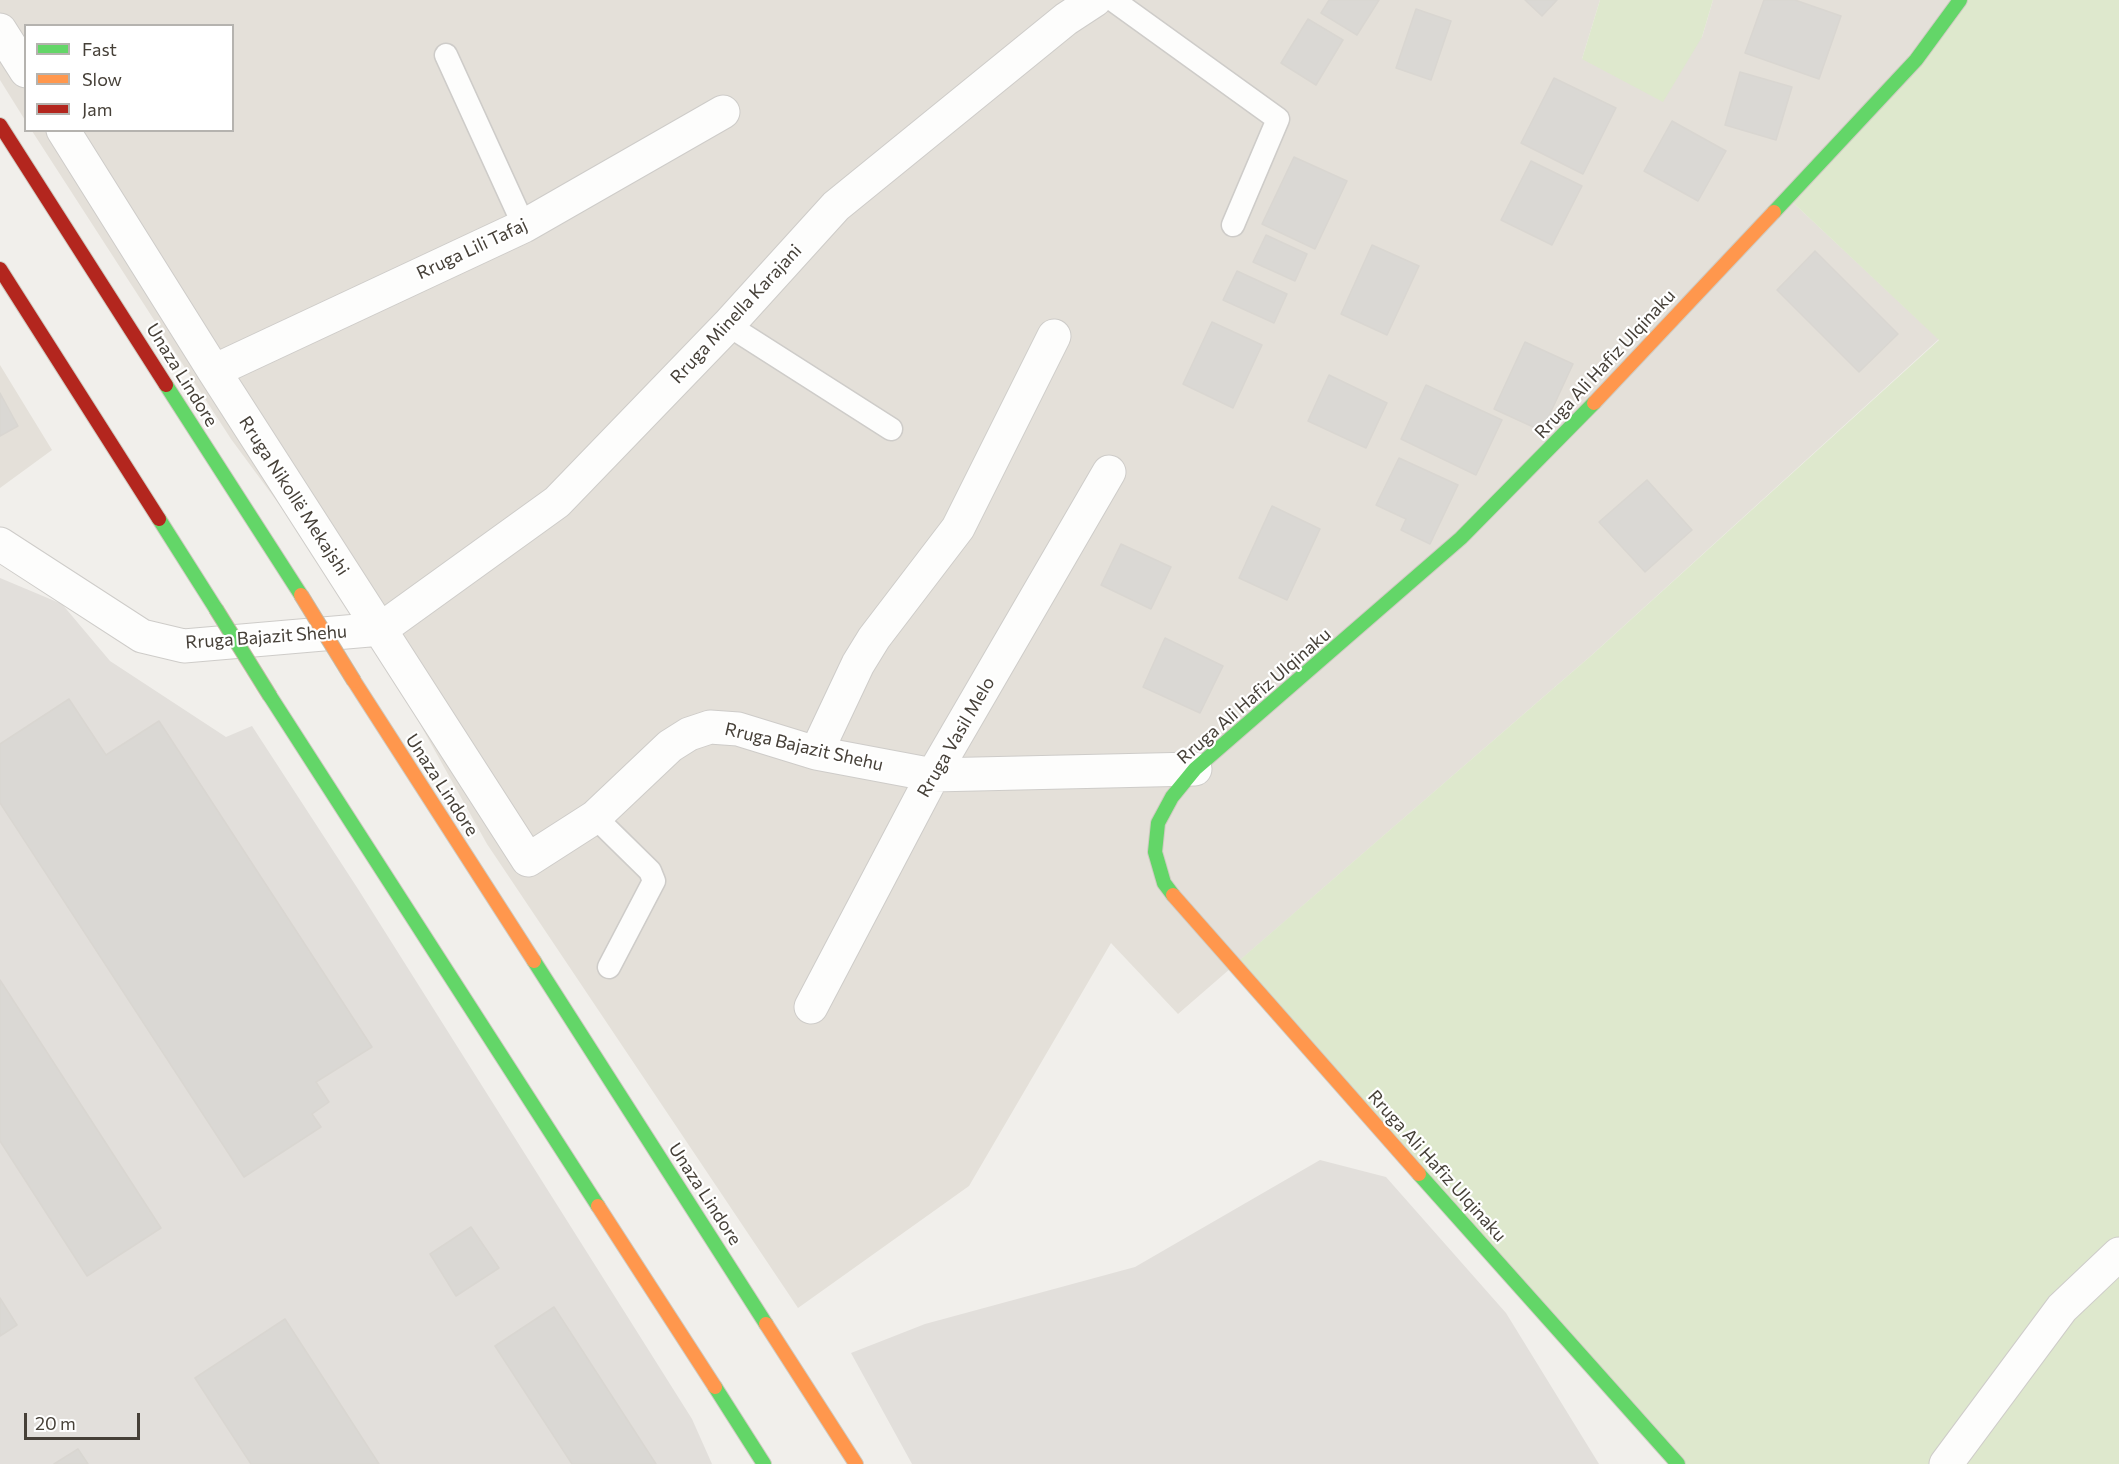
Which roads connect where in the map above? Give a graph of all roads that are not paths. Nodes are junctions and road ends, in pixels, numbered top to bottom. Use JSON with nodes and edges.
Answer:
{"nodes":[{"id":1,"x":1095,"y":0,"type":"edge"},
{"id":2,"x":1113,"y":0,"type":"edge"},
{"id":3,"x":1960,"y":0,"type":"edge"},
{"id":4,"x":0,"y":30,"type":"edge"},
{"id":5,"x":446,"y":55,"type":"dead end"},
{"id":6,"x":24,"y":68,"type":"edge"},
{"id":7,"x":723,"y":112,"type":"dead end"},
{"id":8,"x":0,"y":125,"type":"edge"},
{"id":9,"x":64,"y":132,"type":"edge"},
{"id":10,"x":1233,"y":225,"type":"dead end"},
{"id":11,"x":524,"y":226,"type":"junction"},
{"id":12,"x":0,"y":269,"type":"edge"},
{"id":13,"x":728,"y":325,"type":"junction"},
{"id":14,"x":1054,"y":336,"type":"dead end"},
{"id":15,"x":214,"y":371,"type":"junction"},
{"id":16,"x":891,"y":429,"type":"dead end"},
{"id":17,"x":1109,"y":472,"type":"dead end"},
{"id":18,"x":0,"y":544,"type":"edge"},
{"id":19,"x":381,"y":629,"type":"junction"},
{"id":20,"x":816,"y":753,"type":"junction"},
{"id":21,"x":1195,"y":769,"type":"junction"},
{"id":22,"x":933,"y":775,"type":"junction"},
{"id":23,"x":595,"y":817,"type":"junction"},
{"id":24,"x":528,"y":860,"type":"joint"},
{"id":25,"x":609,"y":967,"type":"dead end"},
{"id":26,"x":811,"y":1007,"type":"dead end"},
{"id":27,"x":2119,"y":1254,"type":"edge"},
{"id":28,"x":720,"y":1396,"type":"junction"},
{"id":29,"x":746,"y":1464,"type":"edge"},
{"id":30,"x":764,"y":1464,"type":"edge"},
{"id":31,"x":856,"y":1464,"type":"edge"},
{"id":32,"x":1678,"y":1464,"type":"edge"},
{"id":33,"x":1946,"y":1464,"type":"edge"}],
"edges":[{"from":1,"to":13,"type":"street","name":"Rruga Minella Karajani"},
{"from":2,"to":10,"type":"lane"},
{"from":3,"to":21,"type":"main road","name":"Rruga Ali Hafiz Ulqinaku"},
{"from":4,"to":6,"type":"street"},
{"from":5,"to":11,"type":"lane"},
{"from":7,"to":11,"type":"street","name":"Rruga Lili Tafaj"},
{"from":8,"to":31,"type":"main road","name":"Unaza Lindore","bridge":true},
{"from":9,"to":15,"type":"street","name":"Rruga Nikollë Mekajshi"},
{"from":11,"to":15,"type":"street","name":"Rruga Lili Tafaj"},
{"from":12,"to":28,"type":"main road","bridge":true},
{"from":13,"to":16,"type":"lane"},
{"from":13,"to":19,"type":"street","name":"Rruga Minella Karajani"},
{"from":14,"to":20,"type":"street"},
{"from":15,"to":19,"type":"street","name":"Rruga Nikollë Mekajshi"},
{"from":17,"to":22,"type":"street","name":"Rruga Vasil Melo"},
{"from":18,"to":19,"type":"street","name":"Rruga Bajazit Shehu"},
{"from":19,"to":24,"type":"street","name":"Rruga Nikollë Mekajshi"},
{"from":20,"to":22,"type":"street","name":"Rruga Bajazit Shehu"},
{"from":20,"to":23,"type":"street","name":"Rruga Bajazit Shehu"},
{"from":21,"to":22,"type":"street","name":"Rruga Bajazit Shehu"},
{"from":21,"to":32,"type":"main road","name":"Rruga Ali Hafiz Ulqinaku"},
{"from":22,"to":26,"type":"street","name":"Rruga Vasil Melo"},
{"from":23,"to":24,"type":"street","name":"Rruga Bajazit Shehu"},
{"from":23,"to":25,"type":"lane"},
{"from":27,"to":33,"type":"street"},
{"from":28,"to":29,"type":"lane"},
{"from":28,"to":30,"type":"main road"}]}
